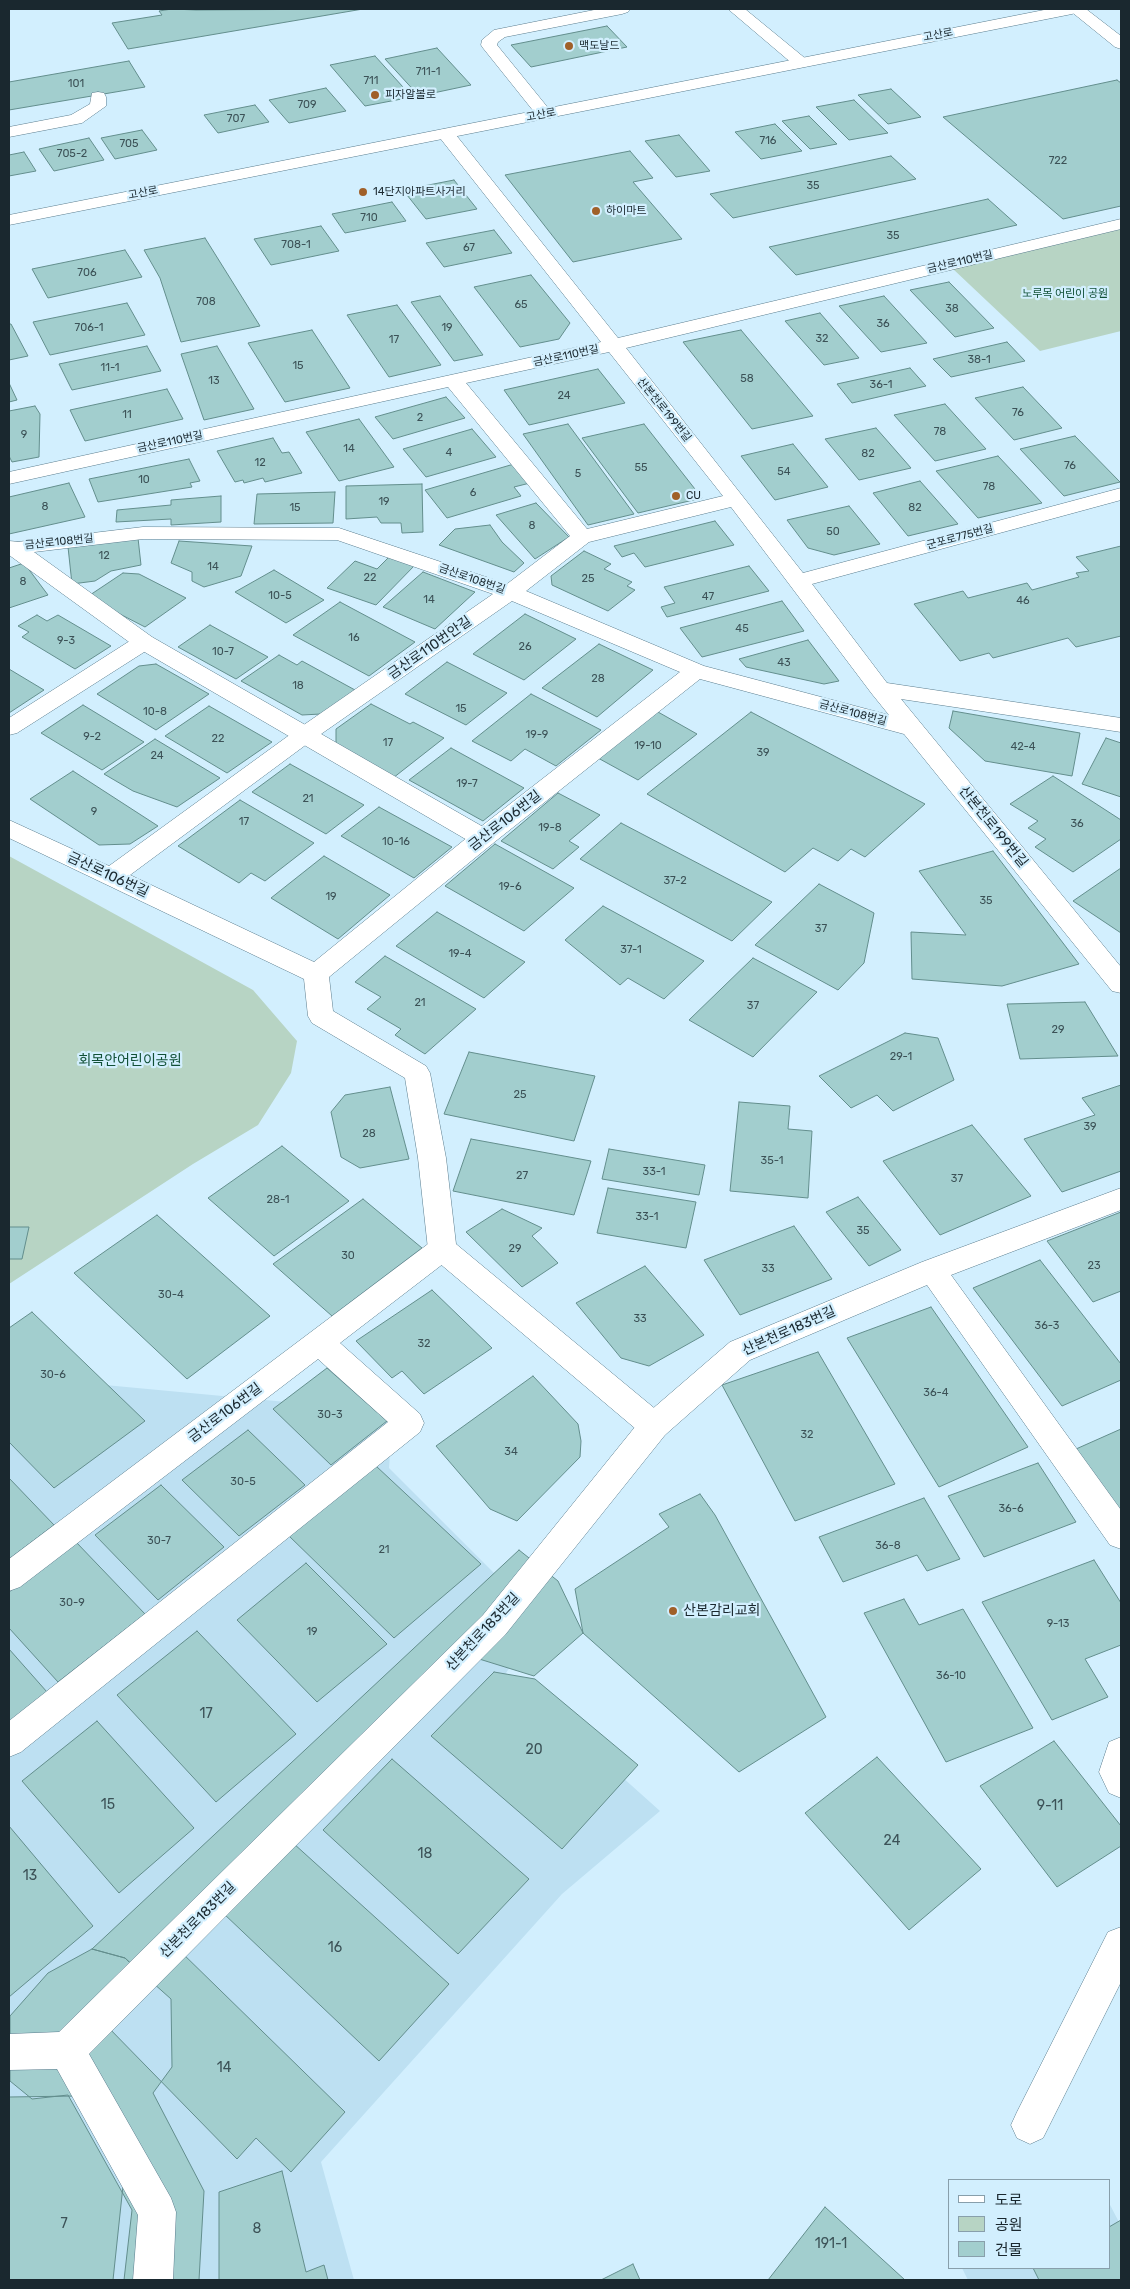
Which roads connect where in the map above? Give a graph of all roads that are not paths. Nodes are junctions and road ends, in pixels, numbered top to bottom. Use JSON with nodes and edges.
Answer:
{"nodes":[{"id":1,"x":622,"y":9,"type":"edge"},
{"id":2,"x":736,"y":9,"type":"edge"},
{"id":3,"x":1074,"y":9,"type":"edge"},
{"id":4,"x":1121,"y":44,"type":"edge"},
{"id":5,"x":800,"y":62,"type":"junction"},
{"id":6,"x":98,"y":97,"type":"dead end"},
{"id":7,"x":545,"y":114,"type":"junction"},
{"id":8,"x":9,"y":132,"type":"edge"},
{"id":9,"x":446,"y":134,"type":"junction"},
{"id":10,"x":9,"y":220,"type":"edge"},
{"id":11,"x":1121,"y":224,"type":"edge"},
{"id":12,"x":612,"y":345,"type":"junction"},
{"id":13,"x":453,"y":380,"type":"junction"},
{"id":14,"x":9,"y":478,"type":"edge"},
{"id":15,"x":1121,"y":494,"type":"edge"},
{"id":16,"x":736,"y":499,"type":"junction"},
{"id":17,"x":582,"y":537,"type":"junction"},
{"id":18,"x":10,"y":548,"type":"edge"},
{"id":19,"x":798,"y":581,"type":"junction"},
{"id":20,"x":510,"y":592,"type":"junction"},
{"id":21,"x":144,"y":642,"type":"junction"},
{"id":22,"x":696,"y":671,"type":"junction"},
{"id":23,"x":880,"y":689,"type":"junction"},
{"id":24,"x":1121,"y":725,"type":"edge"},
{"id":25,"x":9,"y":728,"type":"edge"},
{"id":26,"x":914,"y":729,"type":"junction"},
{"id":27,"x":303,"y":736,"type":"junction"},
{"id":28,"x":9,"y":828,"type":"edge"},
{"id":29,"x":483,"y":838,"type":"junction"},
{"id":30,"x":112,"y":876,"type":"junction"},
{"id":31,"x":1116,"y":968,"type":"edge"},
{"id":32,"x":316,"y":974,"type":"junction"},
{"id":33,"x":1121,"y":1199,"type":"edge"},
{"id":34,"x":442,"y":1250,"type":"junction"},
{"id":35,"x":932,"y":1270,"type":"junction"},
{"id":36,"x":319,"y":1342,"type":"junction"},
{"id":37,"x":654,"y":1426,"type":"junction"},
{"id":38,"x":1121,"y":1535,"type":"edge"},
{"id":39,"x":9,"y":1578,"type":"edge"},
{"id":40,"x":9,"y":1741,"type":"edge"},
{"id":41,"x":1121,"y":1753,"type":"edge"},
{"id":42,"x":1121,"y":1782,"type":"edge"},
{"id":43,"x":1121,"y":1945,"type":"edge"},
{"id":44,"x":67,"y":2050,"type":"junction"},
{"id":45,"x":9,"y":2052,"type":"edge"},
{"id":46,"x":1030,"y":2125,"type":"dead end"},
{"id":47,"x":153,"y":2280,"type":"edge"}],
"edges":[{"from":1,"to":7,"type":"street"},
{"from":2,"to":5,"type":"street"},
{"from":3,"to":4,"type":"street"},
{"from":3,"to":5,"type":"street","name":"고산로"},
{"from":5,"to":7,"type":"street","name":"고산로"},
{"from":6,"to":8,"type":"street"},
{"from":7,"to":9,"type":"street","name":"고산로"},
{"from":9,"to":10,"type":"street","name":"고산로"},
{"from":9,"to":12,"type":"street","name":"산본천로199번길"},
{"from":11,"to":12,"type":"street","name":"금산로110번길"},
{"from":12,"to":13,"type":"street","name":"금산로110번길"},
{"from":12,"to":16,"type":"street","name":"산본천로199번길"},
{"from":13,"to":14,"type":"street","name":"금산로110번길"},
{"from":13,"to":17,"type":"street"},
{"from":15,"to":19,"type":"street","name":"군포로775번길"},
{"from":16,"to":17,"type":"street"},
{"from":16,"to":19,"type":"street","name":"산본천로199번길"},
{"from":17,"to":20,"type":"street","name":"금산로110번안길"},
{"from":18,"to":20,"type":"street","name":"금산로108번길"},
{"from":18,"to":21,"type":"street","name":"금산로108번길"},
{"from":19,"to":23,"type":"street","name":"산본천로199번길"},
{"from":20,"to":22,"type":"street","name":"금산로108번길"},
{"from":20,"to":27,"type":"street","name":"금산로110번안길"},
{"from":21,"to":25,"type":"street"},
{"from":21,"to":27,"type":"street","name":"금산로108번길"},
{"from":22,"to":26,"type":"street","name":"금산로108번길"},
{"from":22,"to":29,"type":"street","name":"금산로106번길"},
{"from":23,"to":24,"type":"street"},
{"from":23,"to":26,"type":"street","name":"산본천로199번길"},
{"from":26,"to":31,"type":"street","name":"산본천로199번길"},
{"from":27,"to":29,"type":"street","name":"금산로108번길"},
{"from":27,"to":30,"type":"street","name":"금산로110번안길"},
{"from":28,"to":30,"type":"street","name":"금산로106번길"},
{"from":29,"to":32,"type":"street","name":"금산로106번길"},
{"from":30,"to":32,"type":"street","name":"금산로106번길"},
{"from":32,"to":34,"type":"street"},
{"from":33,"to":35,"type":"street","name":"산본천로183번길"},
{"from":34,"to":36,"type":"street","name":"금산로106번길"},
{"from":34,"to":37,"type":"street"},
{"from":35,"to":37,"type":"street","name":"산본천로183번길"},
{"from":35,"to":38,"type":"street"},
{"from":36,"to":39,"type":"street","name":"금산로106번길"},
{"from":36,"to":40,"type":"street"},
{"from":37,"to":44,"type":"street","name":"산본천로183번길"},
{"from":41,"to":42,"type":"street"},
{"from":43,"to":46,"type":"street"},
{"from":44,"to":45,"type":"street"},
{"from":44,"to":47,"type":"street"}]}
